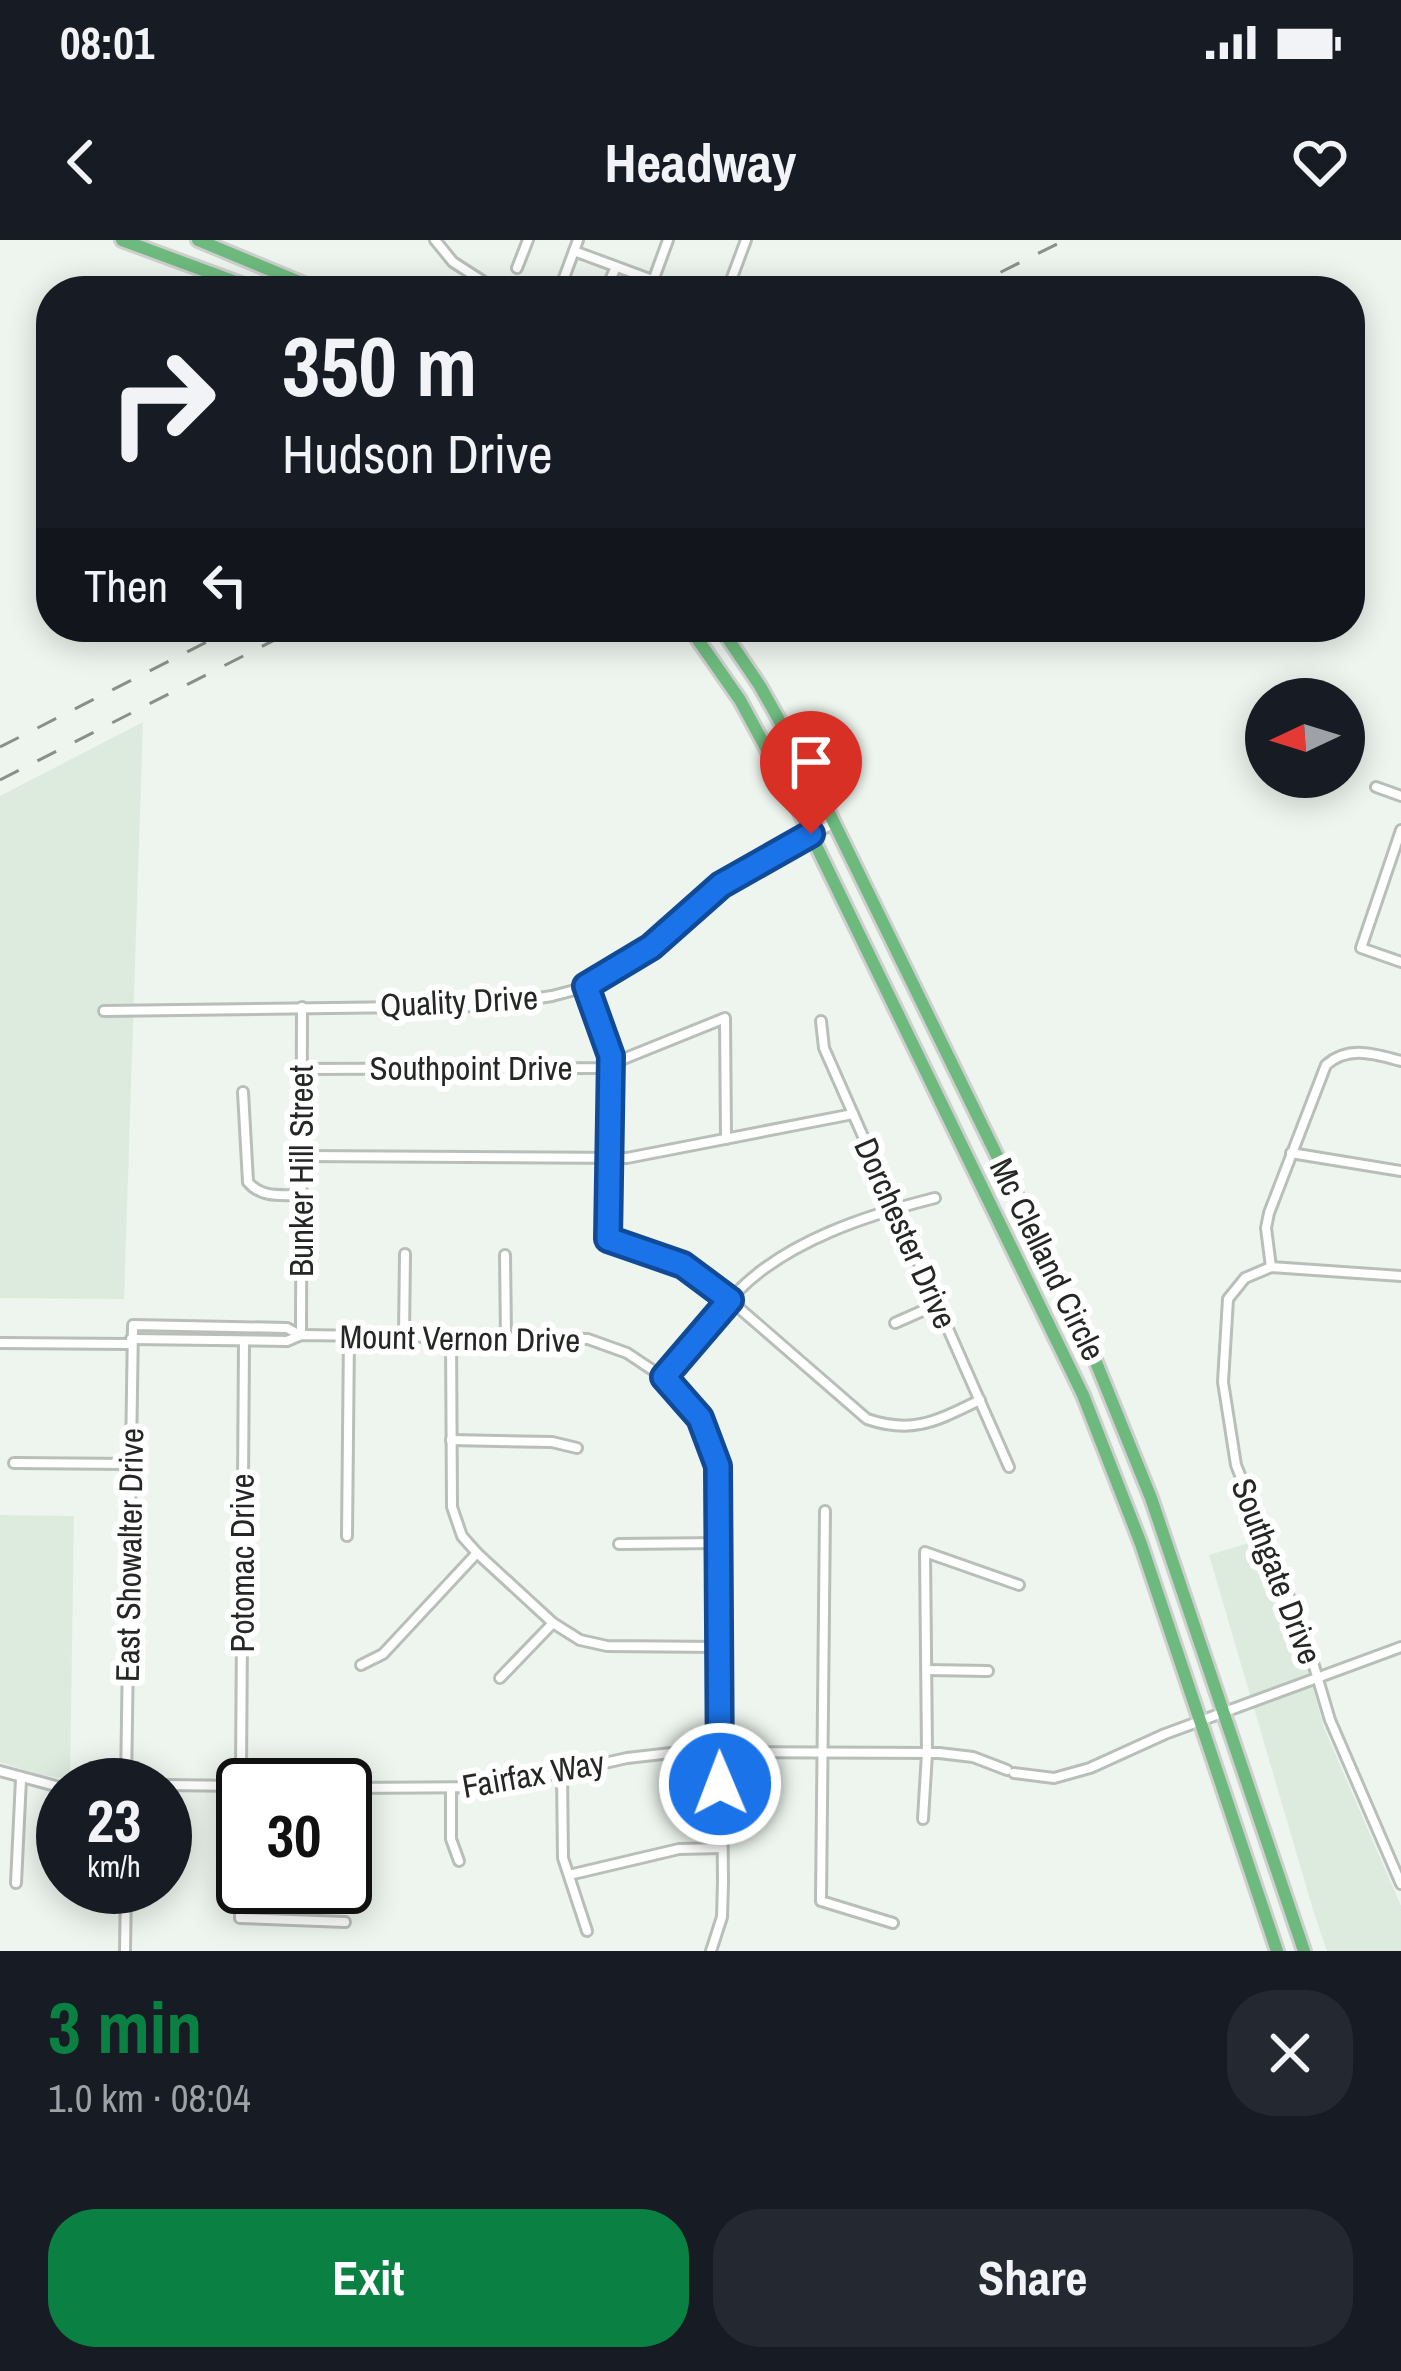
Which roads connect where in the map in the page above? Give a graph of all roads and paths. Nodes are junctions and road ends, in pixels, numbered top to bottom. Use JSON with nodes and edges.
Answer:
{"nodes":[{"id":1,"x":122,"y":240,"type":"edge"},
{"id":2,"x":198,"y":240,"type":"edge"},
{"id":3,"x":435,"y":240,"type":"edge"},
{"id":4,"x":528,"y":240,"type":"edge"},
{"id":5,"x":578,"y":240,"type":"edge"},
{"id":6,"x":668,"y":240,"type":"edge"},
{"id":7,"x":746,"y":240,"type":"edge"},
{"id":8,"x":574,"y":251,"type":"junction"},
{"id":9,"x":616,"y":267,"type":"junction"},
{"id":10,"x":517,"y":268,"type":"dead end"},
{"id":11,"x":219,"y":276,"type":"edge"},
{"id":12,"x":285,"y":276,"type":"edge"},
{"id":13,"x":474,"y":276,"type":"edge"},
{"id":14,"x":565,"y":276,"type":"edge"},
{"id":15,"x":612,"y":276,"type":"edge"},
{"id":16,"x":642,"y":276,"type":"edge"},
{"id":17,"x":654,"y":276,"type":"edge"},
{"id":18,"x":733,"y":276,"type":"edge"},
{"id":19,"x":699,"y":642,"type":"edge"},
{"id":20,"x":731,"y":642,"type":"edge"},
{"id":21,"x":1376,"y":787,"type":"dead end"},
{"id":22,"x":1401,"y":796,"type":"edge"},
{"id":23,"x":834,"y":824,"type":"junction"},
{"id":24,"x":1401,"y":830,"type":"edge"},
{"id":25,"x":811,"y":834,"type":"junction"},
{"id":26,"x":1401,"y":962,"type":"edge"},
{"id":27,"x":586,"y":986,"type":"junction"},
{"id":28,"x":302,"y":1006,"type":"junction"},
{"id":29,"x":104,"y":1011,"type":"dead end"},
{"id":30,"x":821,"y":1021,"type":"dead end"},
{"id":31,"x":1401,"y":1061,"type":"edge"},
{"id":32,"x":611,"y":1065,"type":"junction"},
{"id":33,"x":302,"y":1069,"type":"junction"},
{"id":34,"x":243,"y":1092,"type":"dead end"},
{"id":35,"x":853,"y":1114,"type":"junction"},
{"id":36,"x":726,"y":1138,"type":"junction"},
{"id":37,"x":1291,"y":1153,"type":"junction"},
{"id":38,"x":301,"y":1156,"type":"junction"},
{"id":39,"x":610,"y":1158,"type":"junction"},
{"id":40,"x":1401,"y":1171,"type":"edge"},
{"id":41,"x":300,"y":1195,"type":"junction"},
{"id":42,"x":935,"y":1198,"type":"dead end"},
{"id":43,"x":896,"y":1208,"type":"junction"},
{"id":44,"x":405,"y":1254,"type":"dead end"},
{"id":45,"x":506,"y":1255,"type":"dead end"},
{"id":46,"x":1270,"y":1267,"type":"junction"},
{"id":47,"x":1401,"y":1276,"type":"edge"},
{"id":48,"x":730,"y":1300,"type":"junction"},
{"id":49,"x":938,"y":1304,"type":"junction"},
{"id":50,"x":895,"y":1323,"type":"dead end"},
{"id":51,"x":133,"y":1325,"type":"joint"},
{"id":52,"x":301,"y":1335,"type":"junction"},
{"id":53,"x":349,"y":1336,"type":"junction"},
{"id":54,"x":404,"y":1336,"type":"junction"},
{"id":55,"x":451,"y":1336,"type":"junction"},
{"id":56,"x":506,"y":1337,"type":"junction"},
{"id":57,"x":244,"y":1341,"type":"junction"},
{"id":58,"x":131,"y":1342,"type":"junction"},
{"id":59,"x":0,"y":1343,"type":"edge"},
{"id":60,"x":664,"y":1377,"type":"junction"},
{"id":61,"x":980,"y":1400,"type":"junction"},
{"id":62,"x":451,"y":1440,"type":"junction"},
{"id":63,"x":577,"y":1448,"type":"dead end"},
{"id":64,"x":14,"y":1463,"type":"dead end"},
{"id":65,"x":130,"y":1464,"type":"junction"},
{"id":66,"x":1010,"y":1467,"type":"dead end"},
{"id":67,"x":825,"y":1511,"type":"dead end"},
{"id":68,"x":347,"y":1536,"type":"dead end"},
{"id":69,"x":720,"y":1543,"type":"junction"},
{"id":70,"x":619,"y":1544,"type":"dead end"},
{"id":71,"x":477,"y":1553,"type":"junction"},
{"id":72,"x":1019,"y":1585,"type":"dead end"},
{"id":73,"x":553,"y":1623,"type":"junction"},
{"id":74,"x":719,"y":1646,"type":"junction"},
{"id":75,"x":1401,"y":1647,"type":"edge"},
{"id":76,"x":362,"y":1665,"type":"dead end"},
{"id":77,"x":927,"y":1670,"type":"junction"},
{"id":78,"x":988,"y":1671,"type":"dead end"},
{"id":79,"x":500,"y":1678,"type":"dead end"},
{"id":80,"x":1318,"y":1680,"type":"junction"},
{"id":81,"x":1224,"y":1712,"type":"junction"},
{"id":82,"x":1200,"y":1720,"type":"junction"},
{"id":83,"x":719,"y":1751,"type":"junction"},
{"id":84,"x":824,"y":1753,"type":"junction"},
{"id":85,"x":927,"y":1753,"type":"junction"},
{"id":86,"x":126,"y":1758,"type":"edge"},
{"id":87,"x":242,"y":1758,"type":"edge"},
{"id":88,"x":0,"y":1772,"type":"edge"},
{"id":89,"x":562,"y":1773,"type":"junction"},
{"id":90,"x":21,"y":1779,"type":"junction"},
{"id":91,"x":36,"y":1782,"type":"edge"},
{"id":92,"x":372,"y":1788,"type":"edge"},
{"id":93,"x":451,"y":1789,"type":"junction"},
{"id":94,"x":923,"y":1819,"type":"dead end"},
{"id":95,"x":722,"y":1848,"type":"junction"},
{"id":96,"x":459,"y":1861,"type":"dead end"},
{"id":97,"x":569,"y":1875,"type":"junction"},
{"id":98,"x":16,"y":1883,"type":"dead end"},
{"id":99,"x":1401,"y":1884,"type":"edge"},
{"id":100,"x":126,"y":1914,"type":"edge"},
{"id":101,"x":240,"y":1914,"type":"edge"},
{"id":102,"x":345,"y":1922,"type":"dead end"},
{"id":103,"x":893,"y":1923,"type":"dead end"},
{"id":104,"x":587,"y":1931,"type":"dead end"},
{"id":105,"x":125,"y":1951,"type":"edge"},
{"id":106,"x":711,"y":1951,"type":"edge"},
{"id":107,"x":1277,"y":1951,"type":"edge"},
{"id":108,"x":1304,"y":1951,"type":"edge"}],
"edges":[{"from":1,"to":11,"type":"highway"},
{"from":2,"to":12,"type":"highway"},
{"from":3,"to":13,"type":"street"},
{"from":4,"to":10,"type":"street"},
{"from":5,"to":8,"type":"street"},
{"from":6,"to":17,"type":"street"},
{"from":7,"to":18,"type":"street"},
{"from":8,"to":9,"type":"street"},
{"from":8,"to":14,"type":"street"},
{"from":9,"to":15,"type":"street"},
{"from":9,"to":16,"type":"street"},
{"from":19,"to":25,"type":"highway","name":"Mc Clelland Circle"},
{"from":20,"to":23,"type":"highway","name":"Mc Clelland Circle"},
{"from":21,"to":22,"type":"street"},
{"from":23,"to":25,"type":"street","name":"Quality Drive"},
{"from":23,"to":81,"type":"highway","name":"Mc Clelland Circle"},
{"from":24,"to":26,"type":"street"},
{"from":25,"to":27,"type":"street","name":"Quality Drive"},
{"from":25,"to":82,"type":"highway","name":"Mc Clelland Circle"},
{"from":27,"to":28,"type":"street","name":"Quality Drive"},
{"from":27,"to":32,"type":"street"},
{"from":28,"to":29,"type":"street","name":"Quality Drive"},
{"from":28,"to":33,"type":"street","name":"Bunker Hill Street"},
{"from":30,"to":35,"type":"street"},
{"from":31,"to":37,"type":"street"},
{"from":32,"to":33,"type":"street","name":"Southpoint Drive"},
{"from":32,"to":36,"type":"street","name":"Southpoint Drive"},
{"from":32,"to":39,"type":"street"},
{"from":33,"to":38,"type":"street","name":"Bunker Hill Street"},
{"from":34,"to":41,"type":"street"},
{"from":35,"to":36,"type":"street","name":"Dorchester Drive"},
{"from":35,"to":43,"type":"street","name":"Dorchester Drive"},
{"from":36,"to":39,"type":"street","name":"Dorchester Drive"},
{"from":37,"to":40,"type":"street"},
{"from":37,"to":46,"type":"street"},
{"from":38,"to":39,"type":"street","name":"Dorchester Drive"},
{"from":38,"to":41,"type":"street","name":"Bunker Hill Street"},
{"from":39,"to":48,"type":"street"},
{"from":41,"to":52,"type":"street","name":"Bunker Hill Street"},
{"from":42,"to":43,"type":"street"},
{"from":43,"to":48,"type":"street"},
{"from":43,"to":49,"type":"street","name":"Dorchester Drive"},
{"from":44,"to":54,"type":"street"},
{"from":45,"to":56,"type":"street"},
{"from":46,"to":47,"type":"street"},
{"from":46,"to":80,"type":"street","name":"Southgate Drive"},
{"from":48,"to":60,"type":"street"},
{"from":48,"to":61,"type":"street"},
{"from":49,"to":50,"type":"street"},
{"from":49,"to":61,"type":"street","name":"Dorchester Drive"},
{"from":51,"to":52,"type":"street","name":"Mount Vernon Drive"},
{"from":51,"to":58,"type":"street","name":"East Showalter Drive"},
{"from":52,"to":53,"type":"street","name":"Mount Vernon Drive"},
{"from":52,"to":57,"type":"street","name":"Mount Vernon Drive"},
{"from":53,"to":54,"type":"street","name":"Mount Vernon Drive"},
{"from":53,"to":68,"type":"street"},
{"from":54,"to":55,"type":"street","name":"Mount Vernon Drive"},
{"from":55,"to":56,"type":"street","name":"Mount Vernon Drive"},
{"from":55,"to":62,"type":"street"},
{"from":56,"to":60,"type":"street","name":"Mount Vernon Drive"},
{"from":57,"to":58,"type":"street","name":"Mount Vernon Drive"},
{"from":57,"to":87,"type":"street","name":"Potomac Drive"},
{"from":58,"to":59,"type":"street","name":"Mount Vernon Drive"},
{"from":58,"to":65,"type":"street","name":"East Showalter Drive"},
{"from":60,"to":69,"type":"street","name":"Mount Vernon Drive"},
{"from":61,"to":66,"type":"street","name":"Dorchester Drive"},
{"from":62,"to":63,"type":"street"},
{"from":62,"to":71,"type":"street"},
{"from":64,"to":65,"type":"street"},
{"from":65,"to":86,"type":"street","name":"East Showalter Drive"},
{"from":67,"to":84,"type":"street"},
{"from":69,"to":70,"type":"street"},
{"from":69,"to":74,"type":"street","name":"Mount Vernon Drive"},
{"from":71,"to":73,"type":"street"},
{"from":71,"to":76,"type":"street"},
{"from":72,"to":77,"type":"street"},
{"from":73,"to":74,"type":"street"},
{"from":73,"to":79,"type":"street"},
{"from":74,"to":83,"type":"street","name":"Mount Vernon Drive"},
{"from":75,"to":80,"type":"street"},
{"from":77,"to":78,"type":"street"},
{"from":77,"to":85,"type":"street"},
{"from":80,"to":81,"type":"street"},
{"from":80,"to":99,"type":"street","name":"Southgate Drive"},
{"from":81,"to":82,"type":"street"},
{"from":81,"to":108,"type":"highway","name":"Mc Clelland Circle"},
{"from":82,"to":85,"type":"street","name":"Fairfax Way"},
{"from":82,"to":107,"type":"highway","name":"Mc Clelland Circle"},
{"from":83,"to":84,"type":"street","name":"Fairfax Way"},
{"from":83,"to":89,"type":"street","name":"Fairfax Way"},
{"from":83,"to":95,"type":"street","name":"Mount Vernon Drive"},
{"from":84,"to":85,"type":"street","name":"Fairfax Way"},
{"from":84,"to":103,"type":"street"},
{"from":85,"to":94,"type":"street"},
{"from":88,"to":90,"type":"street"},
{"from":89,"to":93,"type":"street","name":"Fairfax Way"},
{"from":89,"to":97,"type":"street"},
{"from":90,"to":91,"type":"street"},
{"from":90,"to":98,"type":"street"},
{"from":92,"to":93,"type":"street","name":"Fairfax Way"},
{"from":93,"to":96,"type":"street"},
{"from":95,"to":97,"type":"street"},
{"from":95,"to":106,"type":"street","name":"Mount Vernon Drive"},
{"from":97,"to":104,"type":"street"},
{"from":100,"to":105,"type":"street"},
{"from":101,"to":102,"type":"street","name":"Potomac Drive"}]}
